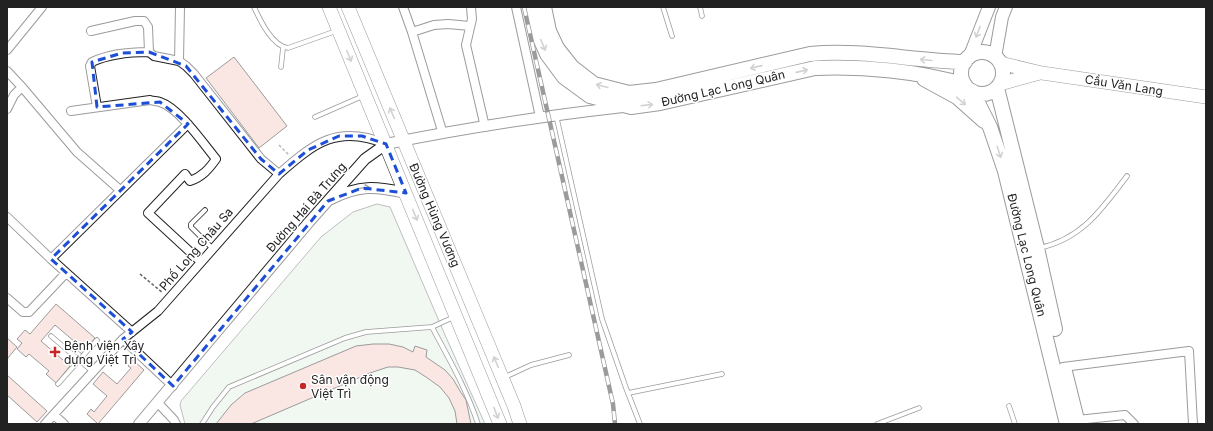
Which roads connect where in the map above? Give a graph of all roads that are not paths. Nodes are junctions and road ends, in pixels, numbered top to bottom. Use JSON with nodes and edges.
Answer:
{"nodes":[{"id":1,"x":42,"y":7,"type":"edge"},
{"id":2,"x":180,"y":7,"type":"edge"},
{"id":3,"x":254,"y":7,"type":"edge"},
{"id":4,"x":328,"y":7,"type":"edge"},
{"id":5,"x":348,"y":7,"type":"edge"},
{"id":6,"x":403,"y":7,"type":"edge"},
{"id":7,"x":471,"y":7,"type":"edge"},
{"id":8,"x":516,"y":7,"type":"edge"},
{"id":9,"x":532,"y":7,"type":"edge"},
{"id":10,"x":544,"y":7,"type":"edge"},
{"id":11,"x":663,"y":7,"type":"edge"},
{"id":12,"x":700,"y":7,"type":"edge"},
{"id":13,"x":989,"y":7,"type":"edge"},
{"id":14,"x":1006,"y":7,"type":"edge"},
{"id":15,"x":702,"y":16,"type":"dead end"},
{"id":16,"x":470,"y":26,"type":"junction"},
{"id":17,"x":338,"y":30,"type":"junction"},
{"id":18,"x":91,"y":31,"type":"dead end"},
{"id":19,"x":412,"y":32,"type":"junction"},
{"id":20,"x":672,"y":36,"type":"dead end"},
{"id":21,"x":283,"y":48,"type":"junction"},
{"id":22,"x":7,"y":50,"type":"edge"},
{"id":23,"x":149,"y":52,"type":"junction"},
{"id":24,"x":967,"y":60,"type":"junction"},
{"id":25,"x":998,"y":60,"type":"junction"},
{"id":26,"x":179,"y":61,"type":"junction"},
{"id":27,"x":281,"y":67,"type":"dead end"},
{"id":28,"x":7,"y":71,"type":"edge"},
{"id":29,"x":1042,"y":73,"type":"junction"},
{"id":30,"x":915,"y":74,"type":"junction"},
{"id":31,"x":999,"y":86,"type":"junction"},
{"id":32,"x":22,"y":87,"type":"junction"},
{"id":33,"x":969,"y":88,"type":"junction"},
{"id":34,"x":365,"y":95,"type":"junction"},
{"id":35,"x":1206,"y":98,"type":"edge"},
{"id":36,"x":606,"y":100,"type":"junction"},
{"id":37,"x":630,"y":100,"type":"junction"},
{"id":38,"x":97,"y":107,"type":"junction"},
{"id":39,"x":7,"y":109,"type":"edge"},
{"id":40,"x":71,"y":111,"type":"dead end"},
{"id":41,"x":556,"y":115,"type":"junction"},
{"id":42,"x":314,"y":117,"type":"dead end"},
{"id":43,"x":540,"y":117,"type":"junction"},
{"id":44,"x":188,"y":124,"type":"junction"},
{"id":45,"x":990,"y":126,"type":"junction"},
{"id":46,"x":485,"y":127,"type":"junction"},
{"id":47,"x":443,"y":134,"type":"junction"},
{"id":48,"x":403,"y":141,"type":"junction"},
{"id":49,"x":386,"y":144,"type":"junction"},
{"id":50,"x":279,"y":174,"type":"junction"},
{"id":51,"x":1127,"y":176,"type":"dead end"},
{"id":52,"x":120,"y":190,"type":"junction"},
{"id":53,"x":406,"y":193,"type":"junction"},
{"id":54,"x":328,"y":201,"type":"junction"},
{"id":55,"x":205,"y":210,"type":"dead end"},
{"id":56,"x":7,"y":217,"type":"edge"},
{"id":57,"x":1037,"y":248,"type":"junction"},
{"id":58,"x":213,"y":249,"type":"junction"},
{"id":59,"x":51,"y":259,"type":"junction"},
{"id":60,"x":201,"y":262,"type":"junction"},
{"id":61,"x":66,"y":273,"type":"junction"},
{"id":62,"x":7,"y":298,"type":"edge"},
{"id":63,"x":456,"y":316,"type":"junction"},
{"id":64,"x":1047,"y":319,"type":"junction"},
{"id":65,"x":432,"y":327,"type":"junction"},
{"id":66,"x":132,"y":332,"type":"junction"},
{"id":67,"x":52,"y":336,"type":"dead end"},
{"id":68,"x":97,"y":340,"type":"dead end"},
{"id":69,"x":123,"y":340,"type":"junction"},
{"id":70,"x":569,"y":354,"type":"dead end"},
{"id":71,"x":80,"y":360,"type":"junction"},
{"id":72,"x":1064,"y":367,"type":"junction"},
{"id":73,"x":93,"y":372,"type":"junction"},
{"id":74,"x":722,"y":374,"type":"dead end"},
{"id":75,"x":503,"y":378,"type":"junction"},
{"id":76,"x":58,"y":384,"type":"dead end"},
{"id":77,"x":173,"y":386,"type":"junction"},
{"id":78,"x":628,"y":393,"type":"junction"},
{"id":79,"x":158,"y":402,"type":"junction"},
{"id":80,"x":1008,"y":406,"type":"dead end"},
{"id":81,"x":919,"y":408,"type":"dead end"},
{"id":82,"x":54,"y":415,"type":"junction"},
{"id":83,"x":1074,"y":423,"type":"edge"},
{"id":84,"x":45,"y":424,"type":"edge"},
{"id":85,"x":64,"y":424,"type":"edge"},
{"id":86,"x":140,"y":424,"type":"edge"},
{"id":87,"x":176,"y":424,"type":"edge"},
{"id":88,"x":202,"y":424,"type":"edge"},
{"id":89,"x":478,"y":424,"type":"edge"},
{"id":90,"x":500,"y":424,"type":"edge"},
{"id":91,"x":520,"y":424,"type":"edge"},
{"id":92,"x":640,"y":424,"type":"edge"},
{"id":93,"x":877,"y":424,"type":"edge"},
{"id":94,"x":1015,"y":424,"type":"edge"},
{"id":95,"x":1134,"y":424,"type":"edge"},
{"id":96,"x":1194,"y":424,"type":"edge"}],
"edges":[{"from":1,"to":22,"type":"street"},
{"from":2,"to":26,"type":"street"},
{"from":3,"to":21,"type":"lane"},
{"from":4,"to":17,"type":"main road","name":"Đường Hùng Vương"},
{"from":48,"to":5,"type":"main road","name":"Đường Hùng Vương","one_way":true},
{"from":6,"to":19,"type":"street"},
{"from":7,"to":16,"type":"street"},
{"from":8,"to":43,"type":"street"},
{"from":9,"to":36,"type":"highway","name":"Đường Lạc Long Quân","one_way":true},
{"from":37,"to":10,"type":"highway","name":"Đường Lạc Long Quân","one_way":true},
{"from":11,"to":20,"type":"lane"},
{"from":12,"to":15,"type":"lane"},
{"from":13,"to":24,"type":"main road","one_way":true},
{"from":14,"to":25,"type":"main road"},
{"from":16,"to":19,"type":"street"},
{"from":16,"to":46,"type":"street"},
{"from":17,"to":21,"type":"lane"},
{"from":17,"to":34,"type":"main road","name":"Đường Hùng Vương","one_way":true},
{"from":18,"to":23,"type":"street"},
{"from":19,"to":47,"type":"street"},
{"from":21,"to":27,"type":"lane"},
{"from":23,"to":26,"type":"street"},
{"from":23,"to":38,"type":"street"},
{"from":24,"to":25,"type":"highway"},
{"from":24,"to":33,"type":"highway"},
{"from":24,"to":37,"type":"highway","name":"Đường Lạc Long Quân","one_way":true},
{"from":25,"to":29,"type":"main road","name":"Cầu Văn Lang"},
{"from":25,"to":31,"type":"highway"},
{"from":26,"to":50,"type":"street"},
{"from":28,"to":32,"type":"street"},
{"from":29,"to":31,"type":"main road"},
{"from":29,"to":35,"type":"main road","name":"Cầu Văn Lang"},
{"from":30,"to":33,"type":"highway","name":"Đường Lạc Long Quân"},
{"from":37,"to":30,"type":"highway","name":"Đường Lạc Long Quân","one_way":true},
{"from":30,"to":45,"type":"highway","one_way":true},
{"from":31,"to":33,"type":"highway"},
{"from":31,"to":57,"type":"highway","name":"Đường Lạc Long Quân"},
{"from":32,"to":39,"type":"street"},
{"from":32,"to":52,"type":"street"},
{"from":33,"to":45,"type":"highway","name":"Đường Lạc Long Quân"},
{"from":34,"to":42,"type":"lane"},
{"from":34,"to":49,"type":"main road","name":"Đường Hùng Vương"},
{"from":36,"to":37,"type":"highway","name":"Đường Lạc Long Quân"},
{"from":36,"to":41,"type":"street","name":"Đường Hai Bà Trưng"},
{"from":37,"to":41,"type":"street","name":"Đường Hai Bà Trưng"},
{"from":38,"to":40,"type":"street"},
{"from":38,"to":44,"type":"street"},
{"from":41,"to":43,"type":"street","name":"Đường Hai Bà Trưng"},
{"from":41,"to":78,"type":"lane"},
{"from":43,"to":46,"type":"street","name":"Đường Hai Bà Trưng"},
{"from":44,"to":52,"type":"street"},
{"from":44,"to":60,"type":"street"},
{"from":45,"to":64,"type":"highway","name":"Đường Lạc Long Quân","one_way":true},
{"from":46,"to":47,"type":"street","name":"Đường Hai Bà Trưng"},
{"from":47,"to":48,"type":"street","name":"Đường Hai Bà Trưng"},
{"from":48,"to":49,"type":"street","name":"Đường Hai Bà Trưng"},
{"from":75,"to":48,"type":"main road","name":"Đường Hùng Vương","one_way":true},
{"from":49,"to":50,"type":"street","name":"Phố Long Châu Sa"},
{"from":49,"to":53,"type":"main road","name":"Đường Hùng Vương"},
{"from":49,"to":54,"type":"street","name":"Đường Hai Bà Trưng"},
{"from":50,"to":58,"type":"street","name":"Phố Long Châu Sa"},
{"from":51,"to":57,"type":"lane"},
{"from":52,"to":59,"type":"street"},
{"from":54,"to":53,"type":"street","one_way":true},
{"from":53,"to":63,"type":"main road","name":"Đường Hùng Vương","one_way":true},
{"from":54,"to":77,"type":"street","name":"Đường Hai Bà Trưng"},
{"from":55,"to":58,"type":"lane"},
{"from":56,"to":59,"type":"street"},
{"from":57,"to":64,"type":"highway","name":"Đường Lạc Long Quân"},
{"from":58,"to":60,"type":"street","name":"Phố Long Châu Sa"},
{"from":59,"to":61,"type":"street"},
{"from":60,"to":66,"type":"street","name":"Phố Long Châu Sa"},
{"from":61,"to":62,"type":"street"},
{"from":61,"to":66,"type":"street"},
{"from":63,"to":65,"type":"lane"},
{"from":63,"to":90,"type":"main road","name":"Đường Hùng Vương","one_way":true},
{"from":64,"to":72,"type":"highway","name":"Đường Lạc Long Quân"},
{"from":64,"to":83,"type":"highway","name":"Đường Lạc Long Quân"},
{"from":65,"to":88,"type":"lane"},
{"from":65,"to":89,"type":"lane"},
{"from":66,"to":69,"type":"street","name":"Phố Long Châu Sa"},
{"from":67,"to":71,"type":"lane"},
{"from":68,"to":71,"type":"lane"},
{"from":69,"to":73,"type":"street","name":"Phố Long Châu Sa"},
{"from":69,"to":77,"type":"street"},
{"from":70,"to":75,"type":"lane"},
{"from":71,"to":73,"type":"lane"},
{"from":71,"to":76,"type":"lane"},
{"from":72,"to":83,"type":"highway","name":"Đường Lạc Long Quân"},
{"from":72,"to":96,"type":"street"},
{"from":73,"to":82,"type":"street","name":"Phố Long Châu Sa"},
{"from":74,"to":78,"type":"lane"},
{"from":75,"to":91,"type":"main road","name":"Đường Hùng Vương"},
{"from":77,"to":79,"type":"street","name":"Đường Hai Bà Trưng"},
{"from":78,"to":92,"type":"lane"},
{"from":79,"to":86,"type":"street","name":"Đường Hai Bà Trưng"},
{"from":79,"to":87,"type":"street"},
{"from":80,"to":94,"type":"lane"},
{"from":81,"to":93,"type":"lane"},
{"from":82,"to":84,"type":"street","name":"Phố Long Châu Sa"},
{"from":82,"to":85,"type":"street"},
{"from":83,"to":95,"type":"street"}]}
